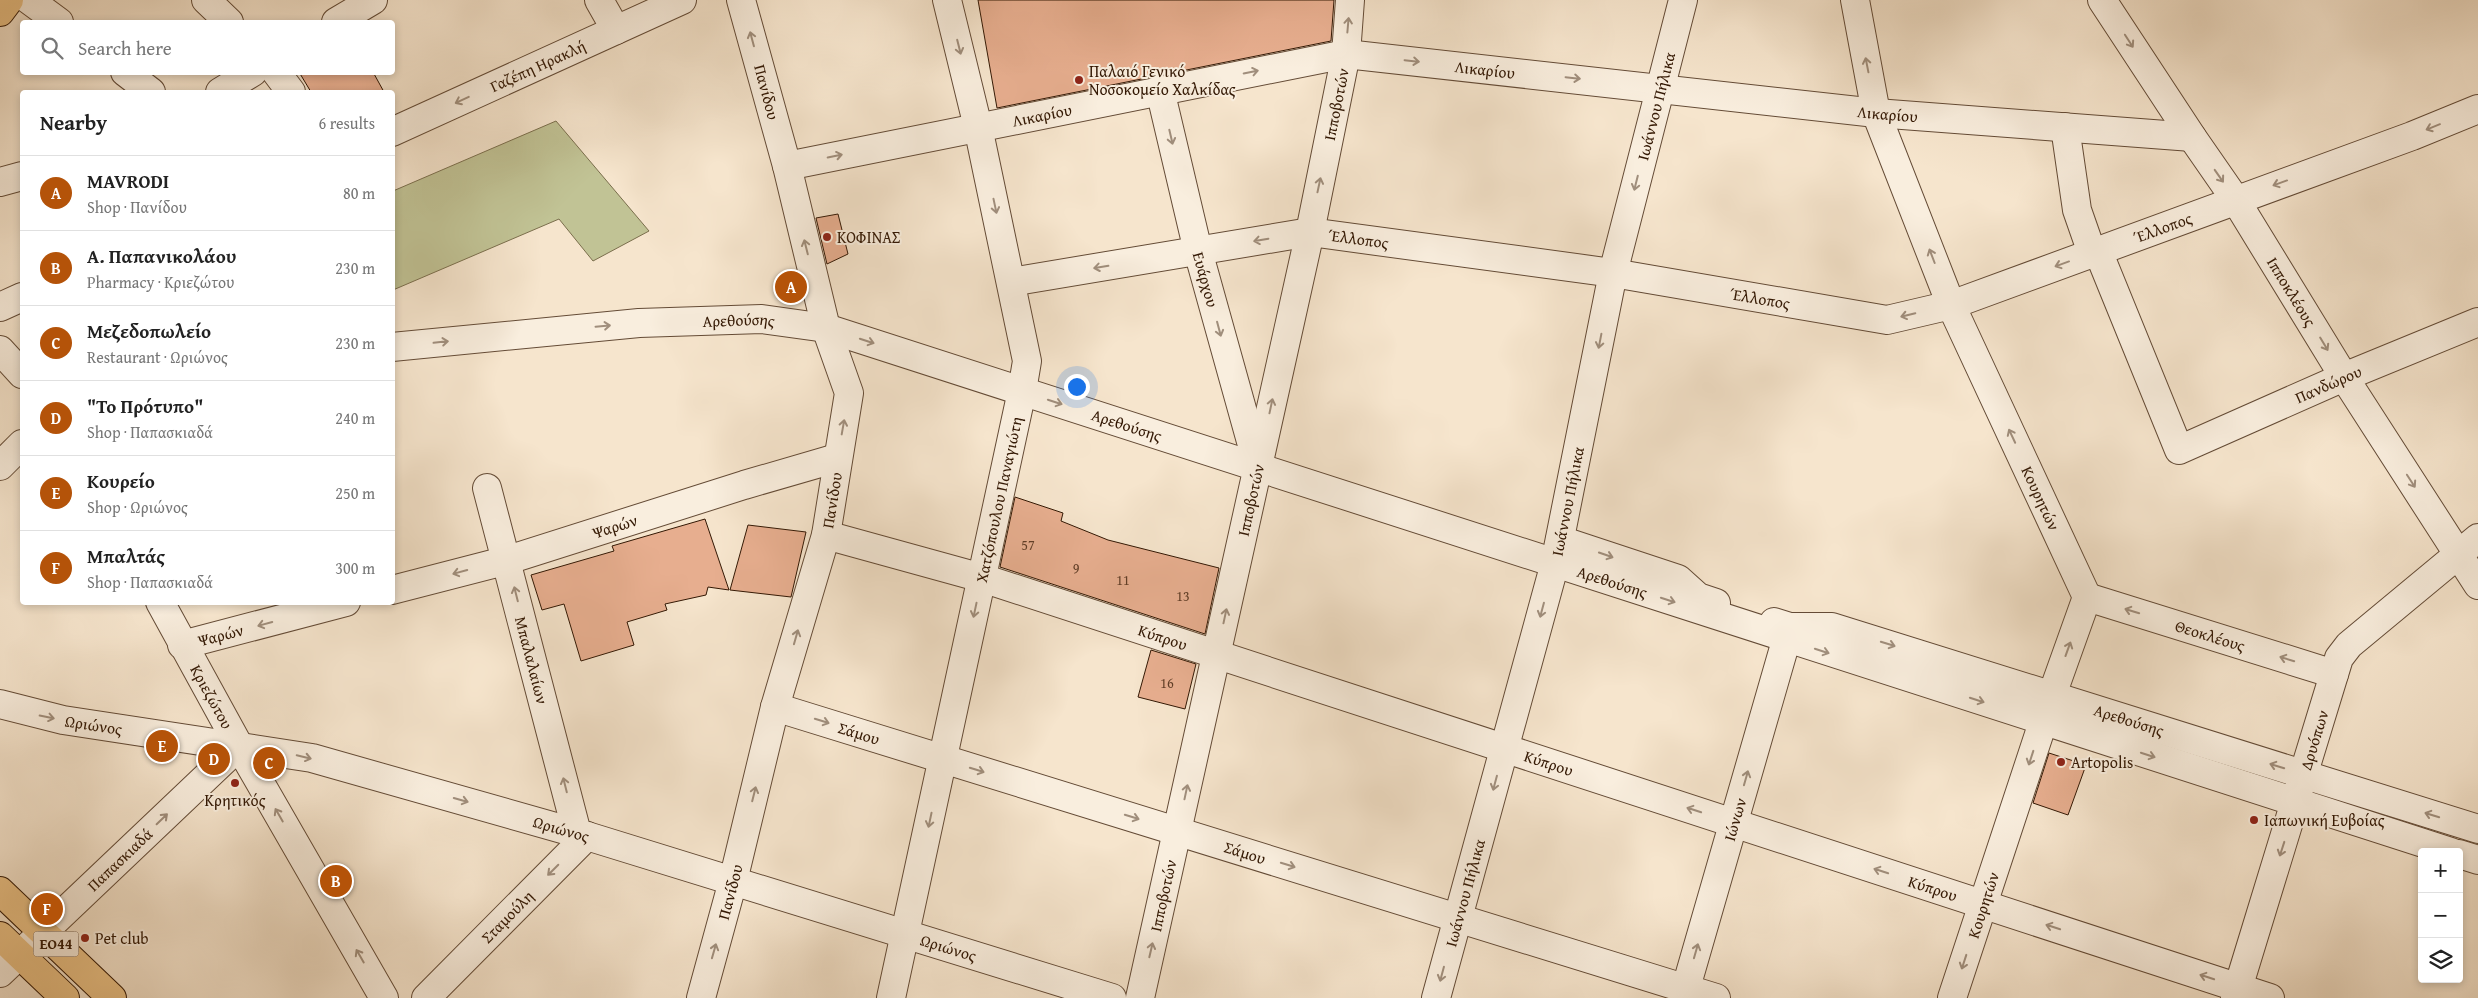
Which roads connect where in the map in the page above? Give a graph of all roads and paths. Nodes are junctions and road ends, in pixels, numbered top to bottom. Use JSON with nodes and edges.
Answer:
{"nodes":[{"id":1,"x":206,"y":0,"type":"edge"},
{"id":2,"x":373,"y":0,"type":"edge"},
{"id":3,"x":599,"y":0,"type":"edge"},
{"id":4,"x":682,"y":0,"type":"edge"},
{"id":5,"x":741,"y":0,"type":"edge"},
{"id":6,"x":947,"y":0,"type":"edge"},
{"id":7,"x":1350,"y":0,"type":"edge"},
{"id":8,"x":1684,"y":0,"type":"edge"},
{"id":9,"x":1854,"y":0,"type":"edge"},
{"id":10,"x":2102,"y":0,"type":"edge"},
{"id":11,"x":11,"y":3,"type":"edge"},
{"id":12,"x":54,"y":20,"type":"edge"},
{"id":13,"x":227,"y":20,"type":"edge"},
{"id":14,"x":339,"y":20,"type":"edge"},
{"id":15,"x":616,"y":30,"type":"junction"},
{"id":16,"x":1346,"y":54,"type":"junction"},
{"id":17,"x":129,"y":75,"type":"edge"},
{"id":18,"x":248,"y":75,"type":"edge"},
{"id":19,"x":278,"y":75,"type":"edge"},
{"id":20,"x":1661,"y":88,"type":"junction"},
{"id":21,"x":149,"y":90,"type":"edge"},
{"id":22,"x":223,"y":90,"type":"edge"},
{"id":23,"x":290,"y":90,"type":"edge"},
{"id":24,"x":1160,"y":90,"type":"junction"},
{"id":25,"x":2478,"y":109,"type":"edge"},
{"id":26,"x":1876,"y":113,"type":"junction"},
{"id":27,"x":978,"y":127,"type":"junction"},
{"id":28,"x":2065,"y":127,"type":"junction"},
{"id":29,"x":395,"y":131,"type":"edge"},
{"id":30,"x":2192,"y":137,"type":"junction"},
{"id":31,"x":787,"y":166,"type":"junction"},
{"id":32,"x":20,"y":177,"type":"edge"},
{"id":33,"x":0,"y":182,"type":"edge"},
{"id":34,"x":2235,"y":199,"type":"junction"},
{"id":35,"x":1310,"y":232,"type":"junction"},
{"id":36,"x":1198,"y":251,"type":"junction"},
{"id":37,"x":2095,"y":252,"type":"junction"},
{"id":38,"x":1613,"y":273,"type":"junction"},
{"id":39,"x":1011,"y":282,"type":"junction"},
{"id":40,"x":20,"y":298,"type":"edge"},
{"id":41,"x":1951,"y":305,"type":"junction"},
{"id":42,"x":0,"y":306,"type":"edge"},
{"id":43,"x":2478,"y":322,"type":"edge"},
{"id":44,"x":826,"y":328,"type":"junction"},
{"id":45,"x":395,"y":347,"type":"edge"},
{"id":46,"x":0,"y":350,"type":"edge"},
{"id":47,"x":20,"y":372,"type":"edge"},
{"id":48,"x":2344,"y":377,"type":"junction"},
{"id":49,"x":1022,"y":391,"type":"junction"},
{"id":50,"x":20,"y":446,"type":"edge"},
{"id":51,"x":837,"y":458,"type":"junction"},
{"id":52,"x":0,"y":466,"type":"edge"},
{"id":53,"x":1258,"y":468,"type":"junction"},
{"id":54,"x":487,"y":488,"type":"dead end"},
{"id":55,"x":826,"y":535,"type":"junction"},
{"id":56,"x":2468,"y":546,"type":"edge"},
{"id":57,"x":1558,"y":551,"type":"junction"},
{"id":58,"x":508,"y":560,"type":"junction"},
{"id":59,"x":982,"y":578,"type":"junction"},
{"id":60,"x":2478,"y":585,"type":"edge"},
{"id":61,"x":395,"y":589,"type":"edge"},
{"id":62,"x":2087,"y":597,"type":"junction"},
{"id":63,"x":162,"y":605,"type":"edge"},
{"id":64,"x":335,"y":605,"type":"edge"},
{"id":65,"x":1788,"y":633,"type":"junction"},
{"id":66,"x":182,"y":645,"type":"junction"},
{"id":67,"x":1217,"y":654,"type":"junction"},
{"id":68,"x":2334,"y":674,"type":"junction"},
{"id":69,"x":2052,"y":695,"type":"junction"},
{"id":70,"x":0,"y":704,"type":"edge"},
{"id":71,"x":775,"y":707,"type":"junction"},
{"id":72,"x":2043,"y":722,"type":"junction"},
{"id":73,"x":239,"y":746,"type":"junction"},
{"id":74,"x":1505,"y":747,"type":"junction"},
{"id":75,"x":943,"y":759,"type":"junction"},
{"id":76,"x":2305,"y":775,"type":"junction"},
{"id":77,"x":2297,"y":802,"type":"junction"},
{"id":78,"x":1733,"y":823,"type":"junction"},
{"id":79,"x":2478,"y":829,"type":"edge"},
{"id":80,"x":1178,"y":830,"type":"junction"},
{"id":81,"x":582,"y":834,"type":"junction"},
{"id":82,"x":2439,"y":848,"type":"edge"},
{"id":83,"x":2463,"y":855,"type":"edge"},
{"id":84,"x":2478,"y":860,"type":"edge"},
{"id":85,"x":733,"y":881,"type":"junction"},
{"id":86,"x":0,"y":891,"type":"edge"},
{"id":87,"x":1983,"y":904,"type":"junction"},
{"id":88,"x":1458,"y":918,"type":"junction"},
{"id":89,"x":43,"y":932,"type":"junction"},
{"id":90,"x":905,"y":934,"type":"junction"},
{"id":91,"x":0,"y":936,"type":"edge"},
{"id":92,"x":20,"y":954,"type":"junction"},
{"id":93,"x":0,"y":973,"type":"edge"},
{"id":94,"x":1684,"y":993,"type":"edge"},
{"id":95,"x":2237,"y":993,"type":"edge"},
{"id":96,"x":65,"y":998,"type":"edge"},
{"id":97,"x":112,"y":998,"type":"edge"},
{"id":98,"x":384,"y":998,"type":"edge"},
{"id":99,"x":426,"y":998,"type":"edge"},
{"id":100,"x":701,"y":998,"type":"edge"},
{"id":101,"x":892,"y":998,"type":"edge"},
{"id":102,"x":1112,"y":998,"type":"edge"},
{"id":103,"x":1140,"y":998,"type":"edge"},
{"id":104,"x":1436,"y":998,"type":"edge"},
{"id":105,"x":1716,"y":998,"type":"edge"},
{"id":106,"x":1952,"y":998,"type":"edge"},
{"id":107,"x":2270,"y":998,"type":"edge"}],
"edges":[{"from":1,"to":13,"type":"street"},
{"from":2,"to":14,"type":"street"},
{"from":3,"to":15,"type":"street"},
{"from":4,"to":15,"type":"street","name":"Γαζέπη Ηρακλή"},
{"from":31,"to":5,"type":"street","name":"Πανίδου","one_way":true},
{"from":6,"to":27,"type":"street","name":"Χατζόπουλου Παναγιώτη","one_way":true},
{"from":16,"to":7,"type":"street","name":"Ιπποβοτών","one_way":true},
{"from":8,"to":20,"type":"street","name":"Ιωάννου Πήλικα"},
{"from":26,"to":9,"type":"street","name":"Κουρητών","one_way":true},
{"from":10,"to":30,"type":"street","name":"Ιπποκλέους","one_way":true},
{"from":11,"to":12,"type":"street"},
{"from":15,"to":29,"type":"street","name":"Γαζέπη Ηρακλή","one_way":true},
{"from":16,"to":20,"type":"street","name":"Λικαρίου","one_way":true},
{"from":24,"to":16,"type":"street","name":"Λικαρίου","one_way":true},
{"from":35,"to":16,"type":"street","name":"Ιπποβοτών","one_way":true},
{"from":17,"to":21,"type":"street"},
{"from":18,"to":22,"type":"street"},
{"from":19,"to":23,"type":"street"},
{"from":20,"to":26,"type":"street","name":"Λικαρίου"},
{"from":20,"to":38,"type":"street","name":"Ιωάννου Πήλικα","one_way":true},
{"from":24,"to":27,"type":"street","name":"Λικαρίου"},
{"from":24,"to":36,"type":"street","name":"Ευάρχου","one_way":true},
{"from":25,"to":34,"type":"street","name":"Έλλοπος","one_way":true},
{"from":26,"to":28,"type":"street","name":"Λικαρίου"},
{"from":41,"to":26,"type":"street","name":"Κουρητών","one_way":true},
{"from":31,"to":27,"type":"street","name":"Λικαρίου","one_way":true},
{"from":27,"to":39,"type":"street","name":"Χατζόπουλου Παναγιώτη","one_way":true},
{"from":28,"to":30,"type":"street","name":"Λικαρίου"},
{"from":28,"to":37,"type":"street"},
{"from":30,"to":34,"type":"street","name":"Ιπποκλέους","one_way":true},
{"from":44,"to":31,"type":"street","name":"Πανίδου","one_way":true},
{"from":32,"to":33,"type":"street"},
{"from":34,"to":37,"type":"street","name":"Έλλοπος"},
{"from":34,"to":48,"type":"street","name":"Ιπποκλέους","one_way":true},
{"from":35,"to":36,"type":"street","name":"Έλλοπος","one_way":true},
{"from":35,"to":38,"type":"street","name":"Έλλοπος"},
{"from":53,"to":35,"type":"street","name":"Ιπποβοτών","one_way":true},
{"from":36,"to":39,"type":"street","name":"Έλλοπος","one_way":true},
{"from":36,"to":53,"type":"street","name":"Ευάρχου","one_way":true},
{"from":37,"to":41,"type":"street","name":"Έλλοπος","one_way":true},
{"from":37,"to":48,"type":"street","name":"Πανδώρου"},
{"from":41,"to":38,"type":"street","name":"Έλλοπος","one_way":true},
{"from":38,"to":57,"type":"street","name":"Ιωάννου Πήλικα","one_way":true},
{"from":39,"to":49,"type":"street","name":"Χατζόπουλου Παναγιώτη"},
{"from":40,"to":42,"type":"street"},
{"from":62,"to":41,"type":"street","name":"Κουρητών","one_way":true},
{"from":43,"to":48,"type":"street","name":"Πανδώρου"},
{"from":45,"to":44,"type":"street","name":"Αρεθούσης","one_way":true},
{"from":44,"to":49,"type":"street","name":"Αρεθούσης","one_way":true},
{"from":51,"to":44,"type":"street","name":"Πανίδου","one_way":true},
{"from":46,"to":47,"type":"street"},
{"from":48,"to":56,"type":"street","name":"Ιπποκλέους","one_way":true},
{"from":49,"to":53,"type":"street","name":"Αρεθούσης","one_way":true},
{"from":49,"to":59,"type":"street","name":"Χατζόπουλου Παναγιώτη"},
{"from":50,"to":52,"type":"street"},
{"from":51,"to":55,"type":"street","name":"Πανίδου"},
{"from":51,"to":58,"type":"street","name":"Ψαρών"},
{"from":53,"to":57,"type":"street","name":"Αρεθούσης"},
{"from":67,"to":53,"type":"street","name":"Ιπποβοτών","one_way":true},
{"from":54,"to":58,"type":"street","name":"Μπαλαλαίων"},
{"from":55,"to":59,"type":"street","name":"Κύπρου"},
{"from":71,"to":55,"type":"street","name":"Πανίδου","one_way":true},
{"from":56,"to":60,"type":"street","name":"Ιπποκλέους"},
{"from":56,"to":68,"type":"street","name":"Δρυόπων"},
{"from":57,"to":65,"type":"street","name":"Αρεθούσης","one_way":true},
{"from":57,"to":74,"type":"street","name":"Ιωάννου Πήλικα","one_way":true},
{"from":58,"to":61,"type":"street","name":"Ψαρών","one_way":true},
{"from":81,"to":58,"type":"street","name":"Μπαλαλαίων","one_way":true},
{"from":59,"to":67,"type":"street","name":"Κύπρου"},
{"from":59,"to":75,"type":"street","name":"Χατζόπουλου Παναγιώτη","one_way":true},
{"from":68,"to":62,"type":"street","name":"Θεοκλέους","one_way":true},
{"from":69,"to":62,"type":"street","name":"Κουρητών","one_way":true},
{"from":63,"to":66,"type":"street","name":"Κριεζώτου"},
{"from":64,"to":66,"type":"street","name":"Ψαρών","one_way":true},
{"from":65,"to":69,"type":"street","name":"Αρεθούσης","one_way":true},
{"from":65,"to":72,"type":"street","name":"Αρεθούσης","one_way":true},
{"from":78,"to":65,"type":"street","name":"Ιώνων","one_way":true},
{"from":66,"to":73,"type":"street","name":"Κριεζώτου"},
{"from":67,"to":74,"type":"street","name":"Κύπρου"},
{"from":80,"to":67,"type":"street","name":"Ιπποβοτών","one_way":true},
{"from":68,"to":76,"type":"street","name":"Δρυόπων"},
{"from":69,"to":72,"type":"street","name":"Κουρητών"},
{"from":76,"to":69,"type":"street","name":"Αρεθούσης","one_way":true},
{"from":70,"to":73,"type":"street","name":"Ωριώνος","one_way":true},
{"from":71,"to":75,"type":"street","name":"Σάμου","one_way":true},
{"from":85,"to":71,"type":"street","name":"Πανίδου","one_way":true},
{"from":72,"to":77,"type":"street","name":"Αρεθούσης","one_way":true},
{"from":72,"to":87,"type":"street","name":"Κουρητών","one_way":true},
{"from":73,"to":81,"type":"street","name":"Ωριώνος","one_way":true},
{"from":89,"to":73,"type":"street","name":"Παπασκιαδά","one_way":true},
{"from":98,"to":73,"type":"street","name":"Κριεζώτου","one_way":true},
{"from":78,"to":74,"type":"street","name":"Κύπρου","one_way":true},
{"from":74,"to":88,"type":"street","name":"Ιωάννου Πήλικα","one_way":true},
{"from":75,"to":80,"type":"street","name":"Σάμου","one_way":true},
{"from":75,"to":90,"type":"street","name":"Χατζόπουλου Παναγιώτη","one_way":true},
{"from":76,"to":77,"type":"street","name":"Δρυόπων"},
{"from":79,"to":76,"type":"street","name":"Αρεθούσης","one_way":true},
{"from":77,"to":82,"type":"street","name":"Αρεθούσης"},
{"from":77,"to":95,"type":"street","name":"Δρυόπων","one_way":true},
{"from":87,"to":78,"type":"street","name":"Κύπρου","one_way":true},
{"from":94,"to":78,"type":"street","name":"Ιώνων","one_way":true},
{"from":80,"to":88,"type":"street","name":"Σάμου","one_way":true},
{"from":103,"to":80,"type":"street","name":"Ιπποβοτών","one_way":true},
{"from":81,"to":85,"type":"street","name":"Ωριώνος"},
{"from":81,"to":99,"type":"street","name":"Σταμούλη","one_way":true},
{"from":83,"to":84,"type":"street"},
{"from":85,"to":90,"type":"street","name":"Ωριώνος"},
{"from":100,"to":85,"type":"street","name":"Πανίδου","one_way":true},
{"from":86,"to":89,"type":"main road","number":"ΕΟ44"},
{"from":95,"to":87,"type":"street","name":"Κύπρου","one_way":true},
{"from":87,"to":106,"type":"street","name":"Κουρητών","one_way":true},
{"from":88,"to":94,"type":"street","name":"Σάμου"},
{"from":88,"to":104,"type":"street","name":"Ιωάννου Πήλικα","one_way":true},
{"from":89,"to":92,"type":"street","name":"Παπασκιαδά"},
{"from":89,"to":97,"type":"main road","number":"ΕΟ44"},
{"from":90,"to":101,"type":"street","name":"Χατζόπουλου Παναγιώτη"},
{"from":90,"to":102,"type":"street","name":"Ωριώνος"},
{"from":91,"to":92,"type":"main road","number":"ΕΟ44"},
{"from":92,"to":93,"type":"street","name":"Παπασκιαδά"},
{"from":92,"to":96,"type":"main road","number":"ΕΟ44"},
{"from":94,"to":105,"type":"street","name":"Σάμου"},
{"from":95,"to":107,"type":"street","name":"Κύπρου"}]}
